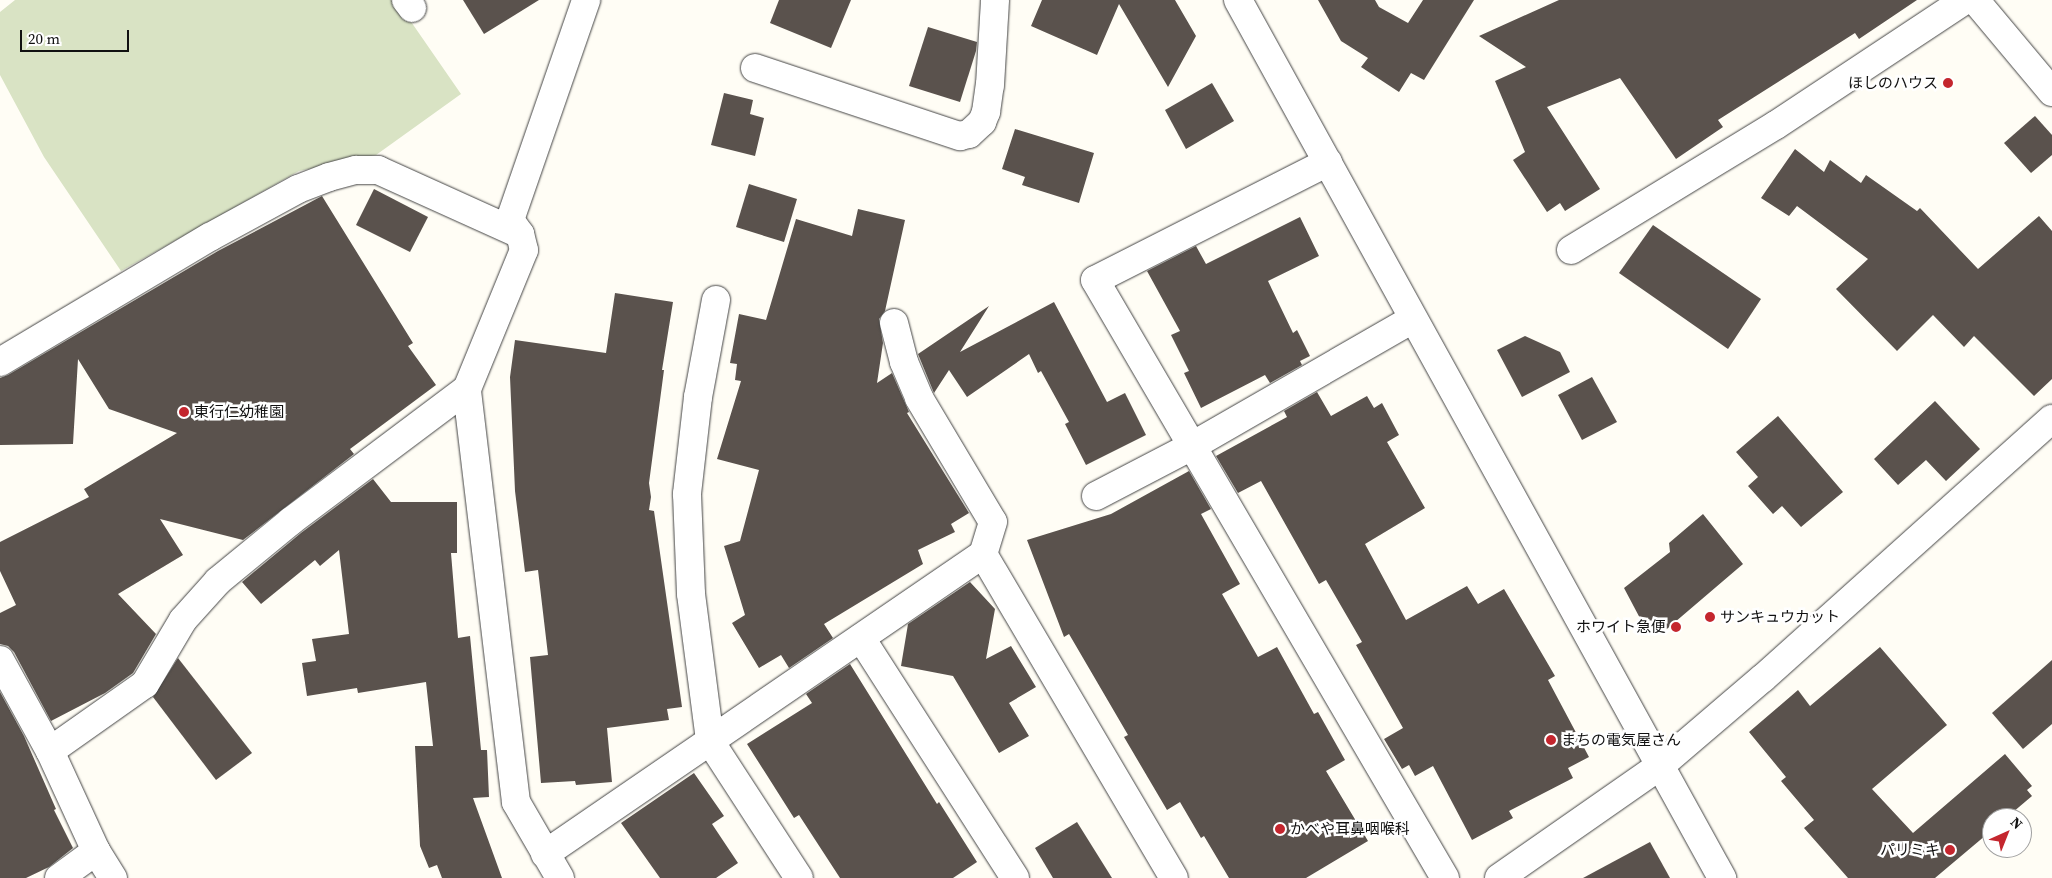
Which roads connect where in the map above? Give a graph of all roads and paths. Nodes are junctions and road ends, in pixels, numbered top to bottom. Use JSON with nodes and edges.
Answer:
{"nodes":[{"id":1,"x":586,"y":0,"type":"edge"},
{"id":2,"x":995,"y":0,"type":"edge"},
{"id":3,"x":1965,"y":0,"type":"edge"},
{"id":4,"x":1975,"y":0,"type":"edge"},
{"id":5,"x":1245,"y":2,"type":"edge"},
{"id":6,"x":755,"y":68,"type":"dead end"},
{"id":7,"x":2052,"y":92,"type":"edge"},
{"id":8,"x":1328,"y":162,"type":"junction"},
{"id":9,"x":520,"y":234,"type":"junction"},
{"id":10,"x":1572,"y":250,"type":"dead end"},
{"id":11,"x":716,"y":300,"type":"dead end"},
{"id":12,"x":1413,"y":319,"type":"junction"},
{"id":13,"x":894,"y":323,"type":"dead end"},
{"id":14,"x":0,"y":362,"type":"edge"},
{"id":15,"x":468,"y":389,"type":"junction"},
{"id":16,"x":2052,"y":418,"type":"edge"},
{"id":17,"x":1192,"y":446,"type":"junction"},
{"id":18,"x":1096,"y":496,"type":"dead end"},
{"id":19,"x":983,"y":554,"type":"junction"},
{"id":20,"x":861,"y":638,"type":"junction"},
{"id":21,"x":2,"y":672,"type":"edge"},
{"id":22,"x":710,"y":741,"type":"junction"},
{"id":23,"x":50,"y":751,"type":"junction"},
{"id":24,"x":1661,"y":765,"type":"junction"},
{"id":25,"x":96,"y":851,"type":"junction"},
{"id":26,"x":545,"y":854,"type":"junction"},
{"id":27,"x":59,"y":878,"type":"edge"},
{"id":28,"x":113,"y":878,"type":"edge"},
{"id":29,"x":560,"y":878,"type":"edge"},
{"id":30,"x":799,"y":878,"type":"edge"},
{"id":31,"x":1015,"y":878,"type":"edge"},
{"id":32,"x":1174,"y":878,"type":"edge"},
{"id":33,"x":1445,"y":878,"type":"edge"},
{"id":34,"x":1499,"y":878,"type":"edge"},
{"id":35,"x":1722,"y":878,"type":"edge"}],
"edges":[{"from":1,"to":9,"type":"street"},
{"from":2,"to":6,"type":"street"},
{"from":3,"to":10,"type":"street"},
{"from":4,"to":7,"type":"street"},
{"from":5,"to":8,"type":"street"},
{"from":8,"to":12,"type":"street"},
{"from":8,"to":17,"type":"street"},
{"from":9,"to":14,"type":"street"},
{"from":9,"to":15,"type":"street"},
{"from":11,"to":22,"type":"street"},
{"from":12,"to":17,"type":"street"},
{"from":12,"to":24,"type":"street"},
{"from":13,"to":19,"type":"street"},
{"from":15,"to":23,"type":"street"},
{"from":15,"to":26,"type":"street"},
{"from":16,"to":24,"type":"street"},
{"from":17,"to":18,"type":"street"},
{"from":17,"to":33,"type":"street"},
{"from":19,"to":20,"type":"street"},
{"from":19,"to":32,"type":"street"},
{"from":20,"to":22,"type":"street"},
{"from":20,"to":31,"type":"street"},
{"from":21,"to":23,"type":"street"},
{"from":22,"to":26,"type":"street"},
{"from":22,"to":30,"type":"street"},
{"from":23,"to":25,"type":"street"},
{"from":24,"to":34,"type":"street"},
{"from":24,"to":35,"type":"street"},
{"from":25,"to":27,"type":"street"},
{"from":25,"to":28,"type":"street"},
{"from":26,"to":29,"type":"street"}]}
